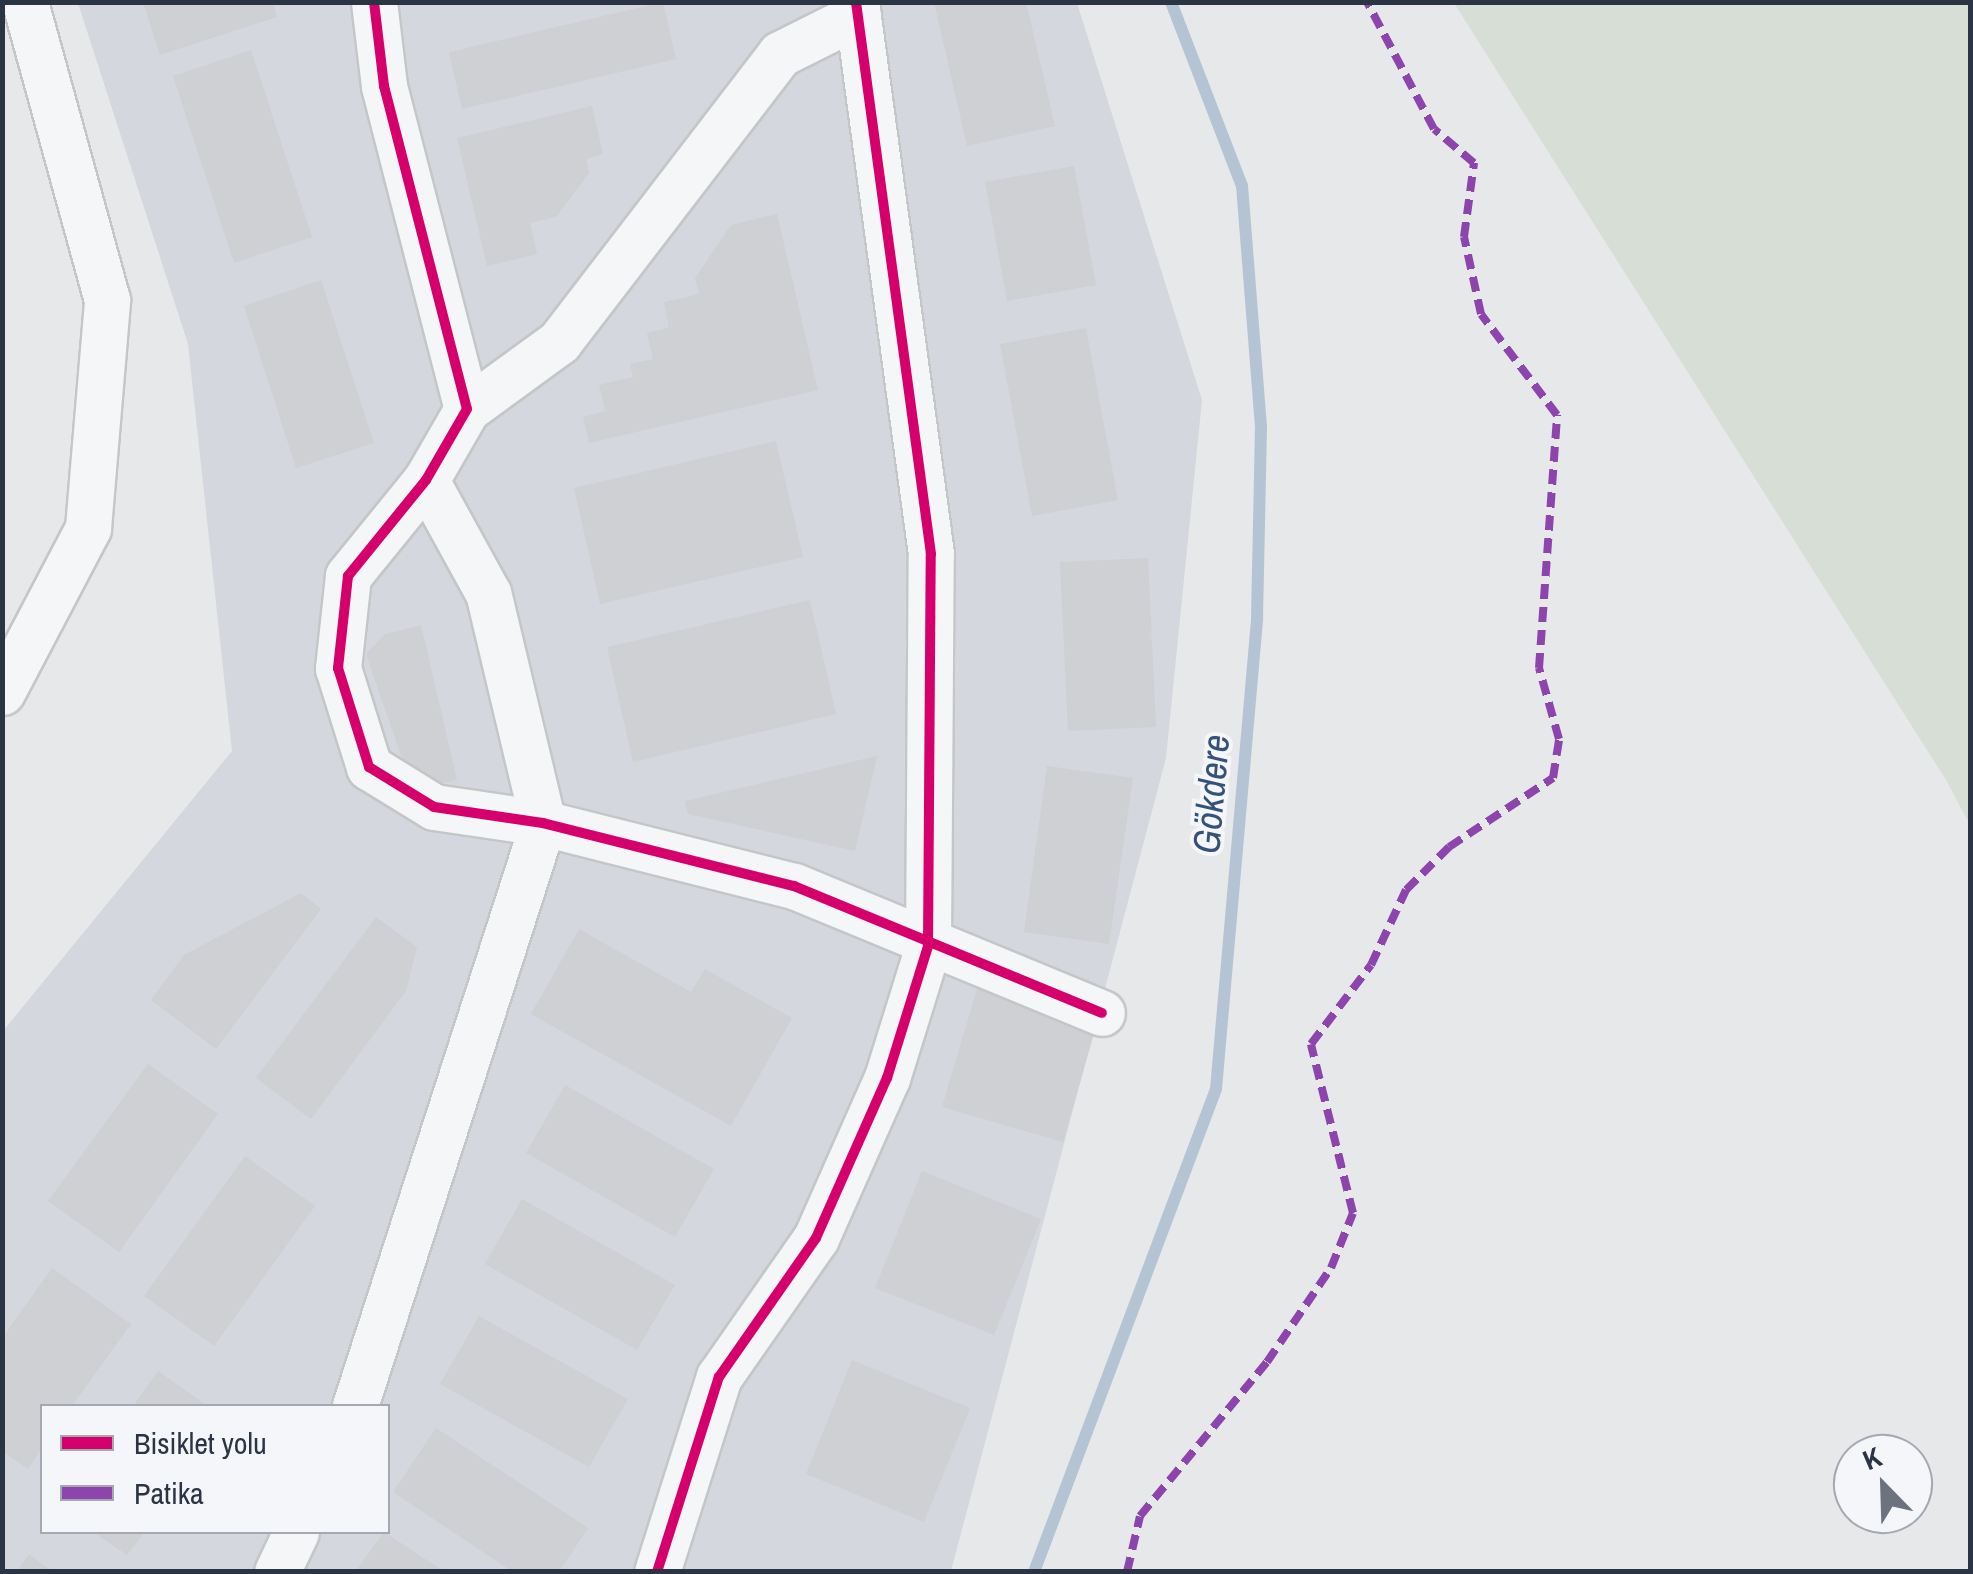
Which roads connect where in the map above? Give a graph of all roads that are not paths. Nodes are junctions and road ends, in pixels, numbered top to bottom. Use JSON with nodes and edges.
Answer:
{"nodes":[{"id":1,"x":26,"y":2,"type":"edge"},
{"id":2,"x":374,"y":2,"type":"edge"},
{"id":3,"x":857,"y":8,"type":"edge"},
{"id":4,"x":467,"y":409,"type":"junction"},
{"id":5,"x":426,"y":480,"type":"junction"},
{"id":6,"x":2,"y":692,"type":"edge"},
{"id":7,"x":543,"y":823,"type":"junction"},
{"id":8,"x":928,"y":946,"type":"junction"},
{"id":9,"x":1102,"y":1013,"type":"dead end"},
{"id":10,"x":355,"y":1404,"type":"edge"},
{"id":11,"x":295,"y":1534,"type":"edge"},
{"id":12,"x":276,"y":1572,"type":"edge"},
{"id":13,"x":657,"y":1572,"type":"edge"}],
"edges":[{"from":1,"to":6,"type":"street"},
{"from":2,"to":4,"type":"street"},
{"from":3,"to":4,"type":"street"},
{"from":3,"to":8,"type":"street"},
{"from":4,"to":5,"type":"street"},
{"from":5,"to":7,"type":"street"},
{"from":5,"to":7,"type":"street"},
{"from":7,"to":8,"type":"street"},
{"from":7,"to":10,"type":"street"},
{"from":8,"to":9,"type":"street"},
{"from":8,"to":13,"type":"street"},
{"from":11,"to":12,"type":"street"}]}
